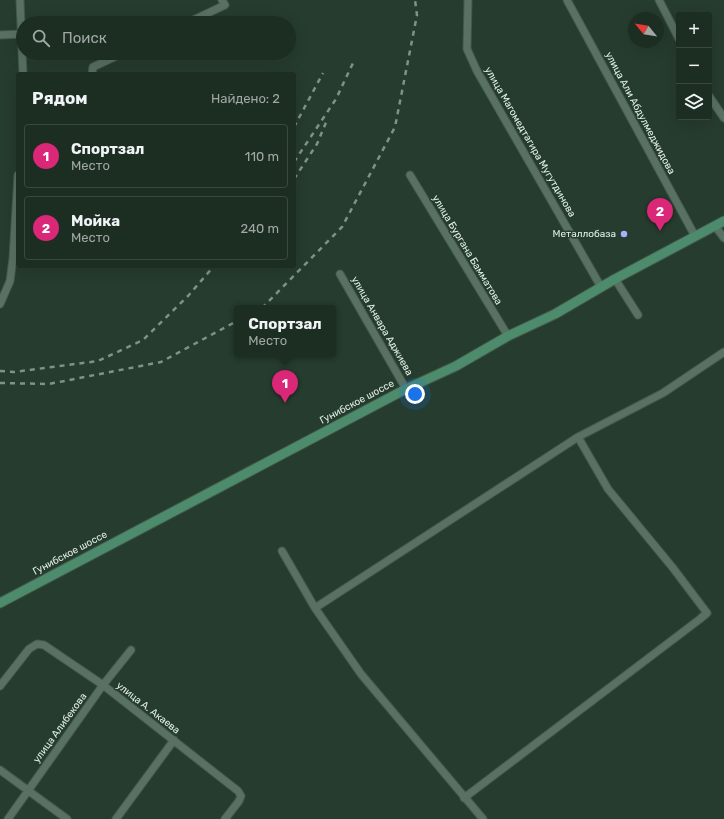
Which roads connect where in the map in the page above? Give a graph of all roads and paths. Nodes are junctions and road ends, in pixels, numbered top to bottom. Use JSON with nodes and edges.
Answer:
{"nodes":[{"id":1,"x":20,"y":0,"type":"edge"},
{"id":2,"x":222,"y":0,"type":"edge"},
{"id":3,"x":468,"y":0,"type":"edge"},
{"id":4,"x":567,"y":0,"type":"edge"},
{"id":5,"x":659,"y":0,"type":"edge"},
{"id":6,"x":21,"y":16,"type":"edge"},
{"id":7,"x":202,"y":16,"type":"edge"},
{"id":8,"x":16,"y":34,"type":"edge"},
{"id":9,"x":676,"y":34,"type":"edge"},
{"id":10,"x":0,"y":35,"type":"edge"},
{"id":11,"x":23,"y":60,"type":"edge"},
{"id":12,"x":108,"y":60,"type":"edge"},
{"id":13,"x":23,"y":72,"type":"edge"},
{"id":14,"x":92,"y":72,"type":"edge"},
{"id":15,"x":712,"y":100,"type":"edge"},
{"id":16,"x":724,"y":118,"type":"edge"},
{"id":17,"x":410,"y":175,"type":"dead end"},
{"id":18,"x":16,"y":208,"type":"edge"},
{"id":19,"x":724,"y":221,"type":"edge"},
{"id":20,"x":715,"y":226,"type":"junction"},
{"id":21,"x":695,"y":236,"type":"junction"},
{"id":22,"x":724,"y":238,"type":"edge"},
{"id":23,"x":340,"y":274,"type":"dead end"},
{"id":24,"x":615,"y":279,"type":"junction"},
{"id":25,"x":601,"y":287,"type":"junction"},
{"id":26,"x":0,"y":304,"type":"edge"},
{"id":27,"x":638,"y":315,"type":"dead end"},
{"id":28,"x":508,"y":336,"type":"junction"},
{"id":29,"x":724,"y":352,"type":"edge"},
{"id":30,"x":406,"y":389,"type":"junction"},
{"id":31,"x":578,"y":437,"type":"junction"},
{"id":32,"x":282,"y":552,"type":"dead end"},
{"id":33,"x":0,"y":603,"type":"edge"},
{"id":34,"x":315,"y":608,"type":"junction"},
{"id":35,"x":131,"y":650,"type":"dead end"},
{"id":36,"x":103,"y":685,"type":"junction"},
{"id":37,"x":0,"y":686,"type":"edge"},
{"id":38,"x":174,"y":740,"type":"junction"},
{"id":39,"x":0,"y":770,"type":"edge"},
{"id":40,"x":27,"y":790,"type":"junction"},
{"id":41,"x":464,"y":798,"type":"junction"},
{"id":42,"x":8,"y":819,"type":"edge"},
{"id":43,"x":67,"y":819,"type":"edge"},
{"id":44,"x":116,"y":819,"type":"edge"},
{"id":45,"x":225,"y":819,"type":"edge"},
{"id":46,"x":483,"y":819,"type":"edge"}],
"edges":[{"from":1,"to":6,"type":"street"},
{"from":2,"to":7,"type":"street"},
{"from":3,"to":25,"type":"street","name":"улица Магомедтагира Мугутдинова"},
{"from":4,"to":21,"type":"street","name":"улица Али Абдулмеджидова"},
{"from":5,"to":9,"type":"street"},
{"from":8,"to":10,"type":"street"},
{"from":11,"to":13,"type":"street"},
{"from":12,"to":14,"type":"street"},
{"from":15,"to":16,"type":"street"},
{"from":17,"to":28,"type":"street","name":"улица Бургана Бамматова"},
{"from":18,"to":26,"type":"street"},
{"from":19,"to":20,"type":"main road","name":"Гунибское шоссе"},
{"from":20,"to":21,"type":"main road","name":"Гунибское шоссе"},
{"from":20,"to":22,"type":"street"},
{"from":21,"to":24,"type":"main road","name":"Гунибское шоссе"},
{"from":23,"to":30,"type":"street","name":"улица Анвара Аджиева"},
{"from":24,"to":25,"type":"main road","name":"Гунибское шоссе"},
{"from":24,"to":27,"type":"street"},
{"from":25,"to":28,"type":"main road","name":"Гунибское шоссе"},
{"from":28,"to":30,"type":"main road","name":"Гунибское шоссе"},
{"from":29,"to":31,"type":"street"},
{"from":30,"to":33,"type":"main road","name":"Гунибское шоссе"},
{"from":31,"to":34,"type":"street"},
{"from":31,"to":41,"type":"street"},
{"from":32,"to":34,"type":"street"},
{"from":34,"to":41,"type":"street"},
{"from":35,"to":36,"type":"street","name":"улица Алибекова"},
{"from":36,"to":37,"type":"street","name":"улица А. Акаева"},
{"from":36,"to":38,"type":"street","name":"улица А. Акаева"},
{"from":36,"to":40,"type":"street","name":"улица Алибекова"},
{"from":38,"to":44,"type":"street"},
{"from":38,"to":45,"type":"street","name":"улица А. Акаева"},
{"from":39,"to":40,"type":"street"},
{"from":40,"to":42,"type":"street","name":"улица Алибекова"},
{"from":40,"to":43,"type":"street"},
{"from":41,"to":46,"type":"street"}]}
